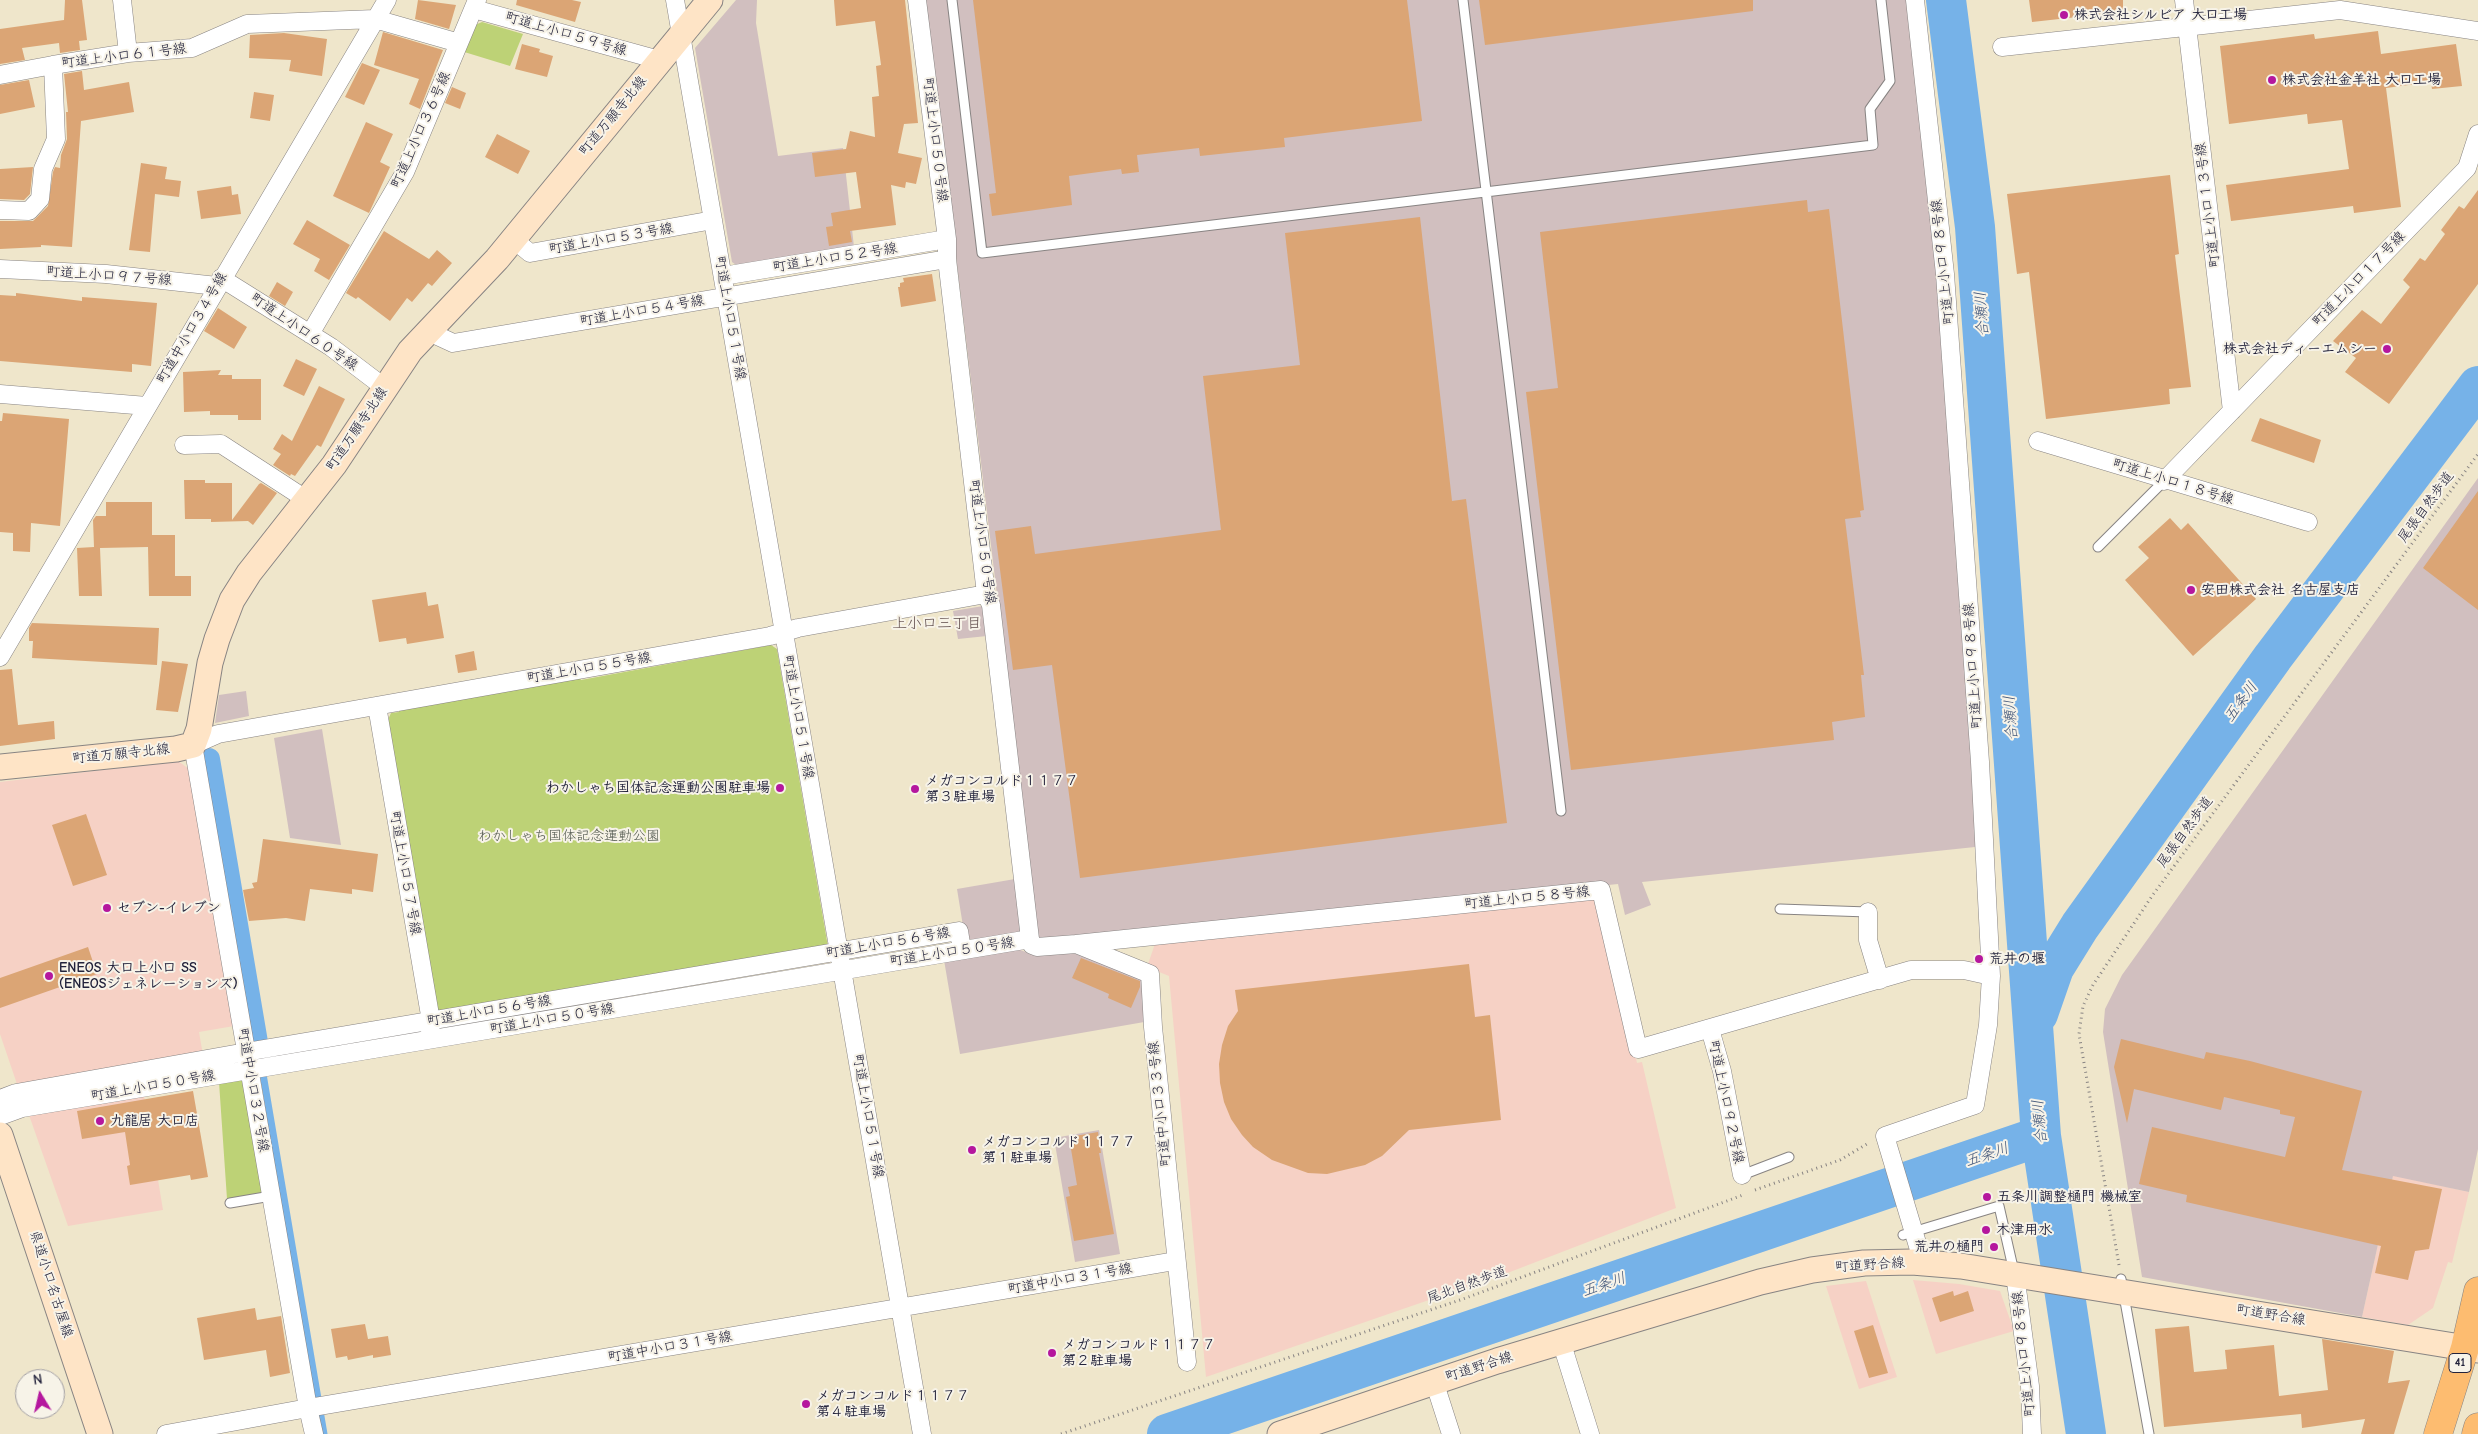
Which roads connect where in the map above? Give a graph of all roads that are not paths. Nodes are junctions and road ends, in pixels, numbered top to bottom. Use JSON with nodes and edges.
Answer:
{"nodes":[{"id":1,"x":122,"y":0,"type":"edge"},
{"id":2,"x":387,"y":0,"type":"edge"},
{"id":3,"x":675,"y":0,"type":"edge"},
{"id":4,"x":710,"y":0,"type":"edge"},
{"id":5,"x":917,"y":0,"type":"edge"},
{"id":6,"x":952,"y":0,"type":"edge"},
{"id":7,"x":1463,"y":0,"type":"edge"},
{"id":8,"x":1881,"y":0,"type":"edge"},
{"id":9,"x":1914,"y":0,"type":"edge"},
{"id":10,"x":2184,"y":0,"type":"edge"},
{"id":11,"x":476,"y":4,"type":"edge"},
{"id":12,"x":375,"y":19,"type":"junction"},
{"id":13,"x":2187,"y":25,"type":"junction"},
{"id":14,"x":2478,"y":31,"type":"edge"},
{"id":15,"x":681,"y":35,"type":"junction"},
{"id":16,"x":460,"y":43,"type":"junction"},
{"id":17,"x":2002,"y":47,"type":"dead end"},
{"id":18,"x":128,"y":53,"type":"junction"},
{"id":19,"x":659,"y":60,"type":"junction"},
{"id":20,"x":53,"y":65,"type":"junction"},
{"id":21,"x":0,"y":75,"type":"edge"},
{"id":22,"x":2478,"y":134,"type":"edge"},
{"id":23,"x":1486,"y":192,"type":"junction"},
{"id":24,"x":0,"y":210,"type":"edge"},
{"id":25,"x":713,"y":220,"type":"junction"},
{"id":26,"x":948,"y":239,"type":"junction"},
{"id":27,"x":513,"y":240,"type":"junction"},
{"id":28,"x":947,"y":259,"type":"junction"},
{"id":29,"x":0,"y":269,"type":"edge"},
{"id":30,"x":723,"y":276,"type":"junction"},
{"id":31,"x":219,"y":282,"type":"junction"},
{"id":32,"x":726,"y":297,"type":"junction"},
{"id":33,"x":427,"y":331,"type":"junction"},
{"id":34,"x":310,"y":334,"type":"junction"},
{"id":35,"x":385,"y":388,"type":"junction"},
{"id":36,"x":0,"y":394,"type":"edge"},
{"id":37,"x":147,"y":406,"type":"junction"},
{"id":38,"x":2232,"y":411,"type":"junction"},
{"id":39,"x":2038,"y":441,"type":"dead end"},
{"id":40,"x":184,"y":445,"type":"dead end"},
{"id":41,"x":2164,"y":480,"type":"junction"},
{"id":42,"x":307,"y":500,"type":"junction"},
{"id":43,"x":2308,"y":522,"type":"dead end"},
{"id":44,"x":2098,"y":547,"type":"dead end"},
{"id":45,"x":986,"y":594,"type":"junction"},
{"id":46,"x":784,"y":633,"type":"junction"},
{"id":47,"x":0,"y":658,"type":"edge"},
{"id":48,"x":377,"y":706,"type":"junction"},
{"id":49,"x":193,"y":745,"type":"junction"},
{"id":50,"x":0,"y":767,"type":"edge"},
{"id":51,"x":1562,"y":811,"type":"dead end"},
{"id":52,"x":1780,"y":910,"type":"dead end"},
{"id":53,"x":1868,"y":912,"type":"joint"},
{"id":54,"x":1030,"y":939,"type":"junction"},
{"id":55,"x":1076,"y":944,"type":"junction"},
{"id":56,"x":962,"y":950,"type":"junction"},
{"id":57,"x":840,"y":951,"type":"junction"},
{"id":58,"x":843,"y":970,"type":"junction"},
{"id":59,"x":1991,"y":976,"type":"junction"},
{"id":60,"x":1880,"y":980,"type":"junction"},
{"id":61,"x":431,"y":1021,"type":"junction"},
{"id":62,"x":1710,"y":1029,"type":"junction"},
{"id":63,"x":431,"y":1039,"type":"junction"},
{"id":64,"x":248,"y":1061,"type":"junction"},
{"id":65,"x":0,"y":1099,"type":"edge"},
{"id":66,"x":0,"y":1116,"type":"edge"},
{"id":67,"x":0,"y":1135,"type":"edge"},
{"id":68,"x":1789,"y":1157,"type":"dead end"},
{"id":69,"x":1742,"y":1175,"type":"joint"},
{"id":70,"x":271,"y":1196,"type":"junction"},
{"id":71,"x":230,"y":1203,"type":"dead end"},
{"id":72,"x":1910,"y":1230,"type":"junction"},
{"id":73,"x":1175,"y":1261,"type":"junction"},
{"id":74,"x":1924,"y":1263,"type":"junction"},
{"id":75,"x":2017,"y":1274,"type":"junction"},
{"id":76,"x":2122,"y":1287,"type":"junction"},
{"id":77,"x":2478,"y":1291,"type":"edge"},
{"id":78,"x":902,"y":1308,"type":"junction"},
{"id":79,"x":1561,"y":1341,"type":"junction"},
{"id":80,"x":2471,"y":1349,"type":"edge"},
{"id":81,"x":1187,"y":1362,"type":"dead end"},
{"id":82,"x":1434,"y":1381,"type":"junction"},
{"id":83,"x":308,"y":1408,"type":"junction"},
{"id":84,"x":2478,"y":1427,"type":"edge"},
{"id":85,"x":1310,"y":1429,"type":"edge"},
{"id":86,"x":100,"y":1434,"type":"edge"},
{"id":87,"x":166,"y":1434,"type":"edge"},
{"id":88,"x":314,"y":1434,"type":"edge"},
{"id":89,"x":922,"y":1434,"type":"edge"},
{"id":90,"x":1280,"y":1434,"type":"edge"},
{"id":91,"x":1450,"y":1434,"type":"edge"},
{"id":92,"x":1590,"y":1434,"type":"edge"},
{"id":93,"x":2032,"y":1434,"type":"edge"},
{"id":94,"x":2149,"y":1434,"type":"edge"},
{"id":95,"x":2438,"y":1434,"type":"edge"},
{"id":96,"x":2476,"y":1434,"type":"edge"}],
"edges":[{"from":1,"to":18,"type":"street"},
{"from":2,"to":12,"type":"street","name":"町道中小口３４号線"},
{"from":3,"to":15,"type":"street","name":"町道上小口５１号線"},
{"from":4,"to":15,"type":"street","name":"町道万願寺北線"},
{"from":5,"to":26,"type":"street","name":"町道上小口５０号線"},
{"from":6,"to":23,"type":"lane"},
{"from":7,"to":23,"type":"lane"},
{"from":8,"to":23,"type":"lane"},
{"from":9,"to":59,"type":"street","name":"町道上小口９８号線"},
{"from":10,"to":13,"type":"street","name":"町道上小口１３号線"},
{"from":11,"to":16,"type":"street","name":"町道上小口３６号線"},
{"from":11,"to":19,"type":"street","name":"町道上小口５９号線"},
{"from":12,"to":16,"type":"street","name":"町道上小口６１号線"},
{"from":12,"to":18,"type":"street","name":"町道上小口６１号線"},
{"from":12,"to":31,"type":"street","name":"町道中小口３４号線"},
{"from":13,"to":14,"type":"street"},
{"from":13,"to":17,"type":"street"},
{"from":13,"to":38,"type":"street","name":"町道上小口１３号線"},
{"from":15,"to":19,"type":"street","name":"町道万願寺北線"},
{"from":15,"to":25,"type":"street","name":"町道上小口５１号線"},
{"from":16,"to":34,"type":"street","name":"町道上小口３６号線"},
{"from":18,"to":20,"type":"street","name":"町道上小口６１号線"},
{"from":19,"to":27,"type":"street","name":"町道万願寺北線"},
{"from":20,"to":21,"type":"street"},
{"from":20,"to":24,"type":"street","name":"町道上小口６１号線"},
{"from":22,"to":38,"type":"street","name":"町道上小口１７号線"},
{"from":23,"to":51,"type":"lane"},
{"from":25,"to":27,"type":"street","name":"町道上小口５３号線"},
{"from":25,"to":30,"type":"street","name":"町道上小口５１号線"},
{"from":26,"to":28,"type":"street","name":"町道上小口５０号線"},
{"from":26,"to":30,"type":"street","name":"町道上小口５２号線"},
{"from":27,"to":33,"type":"street","name":"町道万願寺北線"},
{"from":28,"to":32,"type":"street","name":"町道上小口５４号線"},
{"from":28,"to":45,"type":"street","name":"町道上小口５０号線"},
{"from":29,"to":31,"type":"street","name":"町道上小口９７号線"},
{"from":30,"to":32,"type":"street","name":"町道上小口５１号線"},
{"from":31,"to":34,"type":"street","name":"町道上小口６０号線"},
{"from":31,"to":37,"type":"street","name":"町道中小口３４号線"},
{"from":32,"to":33,"type":"street","name":"町道上小口５４号線"},
{"from":32,"to":46,"type":"street","name":"町道上小口５１号線"},
{"from":33,"to":35,"type":"street","name":"町道万願寺北線"},
{"from":34,"to":35,"type":"street","name":"町道上小口６０号線"},
{"from":35,"to":42,"type":"street","name":"町道万願寺北線"},
{"from":36,"to":37,"type":"street"},
{"from":37,"to":47,"type":"street","name":"町道中小口３４号線"},
{"from":38,"to":41,"type":"street","name":"町道上小口１７号線"},
{"from":39,"to":41,"type":"street","name":"町道上小口１８号線"},
{"from":40,"to":42,"type":"street"},
{"from":41,"to":43,"type":"street","name":"町道上小口１８号線"},
{"from":41,"to":44,"type":"lane"},
{"from":42,"to":49,"type":"street","name":"町道万願寺北線"},
{"from":45,"to":46,"type":"street","name":"町道上小口５５号線"},
{"from":45,"to":54,"type":"street","name":"町道上小口５０号線"},
{"from":46,"to":48,"type":"street","name":"町道上小口５５号線"},
{"from":46,"to":57,"type":"street","name":"町道上小口５１号線"},
{"from":48,"to":49,"type":"street","name":"町道上小口５５号線"},
{"from":48,"to":61,"type":"street","name":"町道上小口５７号線"},
{"from":49,"to":50,"type":"street","name":"町道万願寺北線"},
{"from":49,"to":64,"type":"street","name":"町道中小口３２号線"},
{"from":52,"to":53,"type":"lane"},
{"from":53,"to":60,"type":"street"},
{"from":54,"to":55,"type":"street","name":"町道中小口３３号線"},
{"from":54,"to":56,"type":"street","name":"町道上小口５０号線"},
{"from":55,"to":62,"type":"street","name":"町道上小口５８号線"},
{"from":55,"to":73,"type":"street","name":"町道中小口３３号線"},
{"from":56,"to":57,"type":"street","name":"町道上小口５６号線"},
{"from":56,"to":58,"type":"street","name":"町道上小口５０号線"},
{"from":57,"to":58,"type":"street","name":"町道上小口５１号線"},
{"from":57,"to":61,"type":"street","name":"町道上小口５６号線"},
{"from":58,"to":63,"type":"street","name":"町道上小口５０号線"},
{"from":58,"to":78,"type":"street","name":"町道上小口５１号線"},
{"from":59,"to":60,"type":"street","name":"町道上小口５８号線"},
{"from":59,"to":72,"type":"street","name":"町道上小口９８号線"},
{"from":60,"to":62,"type":"street","name":"町道上小口５８号線"},
{"from":61,"to":63,"type":"street","name":"町道上小口５７号線"},
{"from":61,"to":64,"type":"street","name":"町道上小口５６号線"},
{"from":62,"to":69,"type":"street","name":"町道上小口９２号線"},
{"from":63,"to":64,"type":"street","name":"町道上小口５０号線"},
{"from":64,"to":65,"type":"street","name":"町道上小口５６号線"},
{"from":64,"to":66,"type":"street","name":"町道上小口５０号線"},
{"from":64,"to":70,"type":"street","name":"町道中小口３２号線"},
{"from":67,"to":86,"type":"street","name":"県道小口名古屋線"},
{"from":68,"to":69,"type":"lane"},
{"from":70,"to":71,"type":"lane"},
{"from":70,"to":83,"type":"street","name":"町道中小口３２号線"},
{"from":72,"to":74,"type":"street"},
{"from":72,"to":75,"type":"lane"},
{"from":73,"to":78,"type":"street","name":"町道中小口３１号線"},
{"from":73,"to":81,"type":"street","name":"町道中小口３３号線"},
{"from":74,"to":75,"type":"street","name":"町道野合線"},
{"from":74,"to":79,"type":"street","name":"町道野合線"},
{"from":75,"to":76,"type":"street","name":"町道野合線"},
{"from":75,"to":93,"type":"street","name":"町道上小口９８号線"},
{"from":76,"to":80,"type":"street","name":"町道野合線"},
{"from":76,"to":94,"type":"lane"},
{"from":77,"to":80,"type":"highway","number":"41"},
{"from":78,"to":83,"type":"street","name":"町道中小口３１号線"},
{"from":78,"to":89,"type":"street","name":"町道上小口５１号線"},
{"from":79,"to":82,"type":"street","name":"町道野合線"},
{"from":79,"to":92,"type":"street"},
{"from":80,"to":95,"type":"highway","number":"41"},
{"from":82,"to":85,"type":"street","name":"町道野合線"},
{"from":82,"to":91,"type":"street"},
{"from":83,"to":87,"type":"street","name":"町道中小口３１号線"},
{"from":83,"to":88,"type":"street","name":"町道中小口３２号線"},
{"from":84,"to":96,"type":"highway"},
{"from":85,"to":90,"type":"street","name":"町道野合線"}]}
